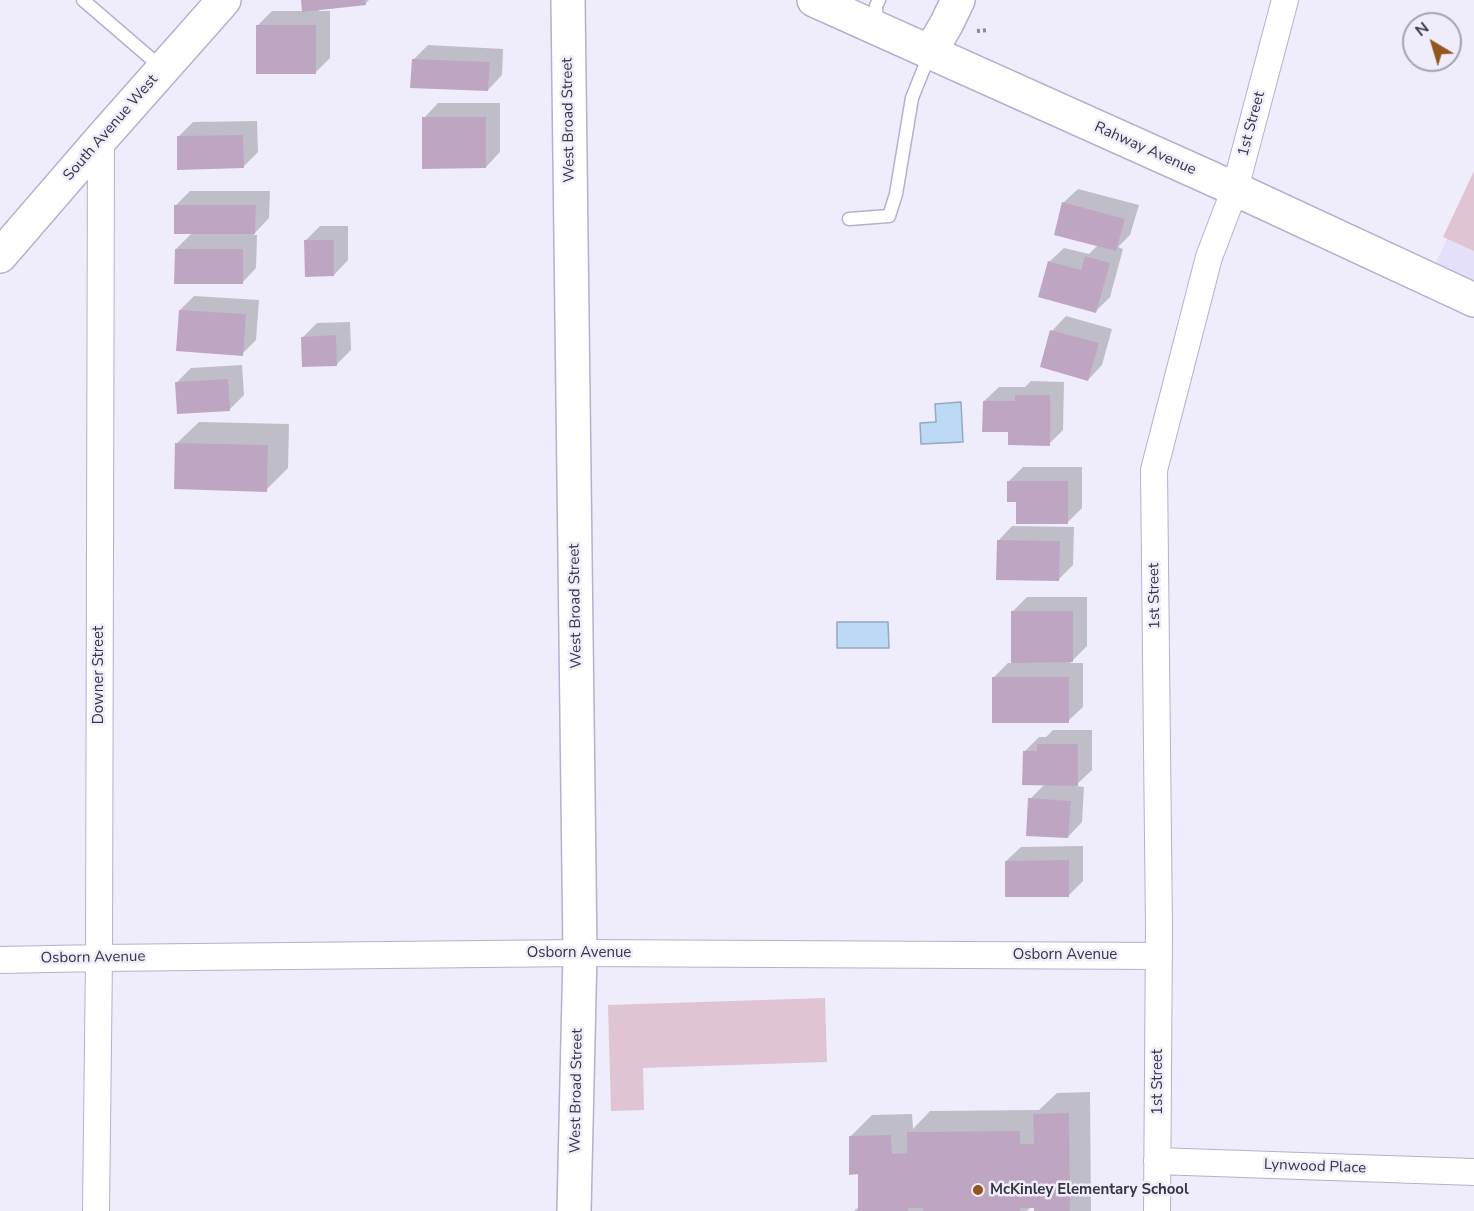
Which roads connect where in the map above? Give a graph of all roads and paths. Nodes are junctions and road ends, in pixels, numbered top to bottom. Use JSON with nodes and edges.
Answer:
{"nodes":[{"id":1,"x":83,"y":0,"type":"edge"},
{"id":2,"x":224,"y":0,"type":"edge"},
{"id":3,"x":568,"y":0,"type":"edge"},
{"id":4,"x":814,"y":0,"type":"edge"},
{"id":5,"x":958,"y":0,"type":"edge"},
{"id":6,"x":1286,"y":0,"type":"edge"},
{"id":7,"x":878,"y":14,"type":"edge"},
{"id":8,"x":930,"y":52,"type":"junction"},
{"id":9,"x":162,"y":69,"type":"junction"},
{"id":10,"x":101,"y":139,"type":"junction"},
{"id":11,"x":1235,"y":189,"type":"junction"},
{"id":12,"x":849,"y":219,"type":"dead end"},
{"id":13,"x":0,"y":256,"type":"edge"},
{"id":14,"x":1474,"y":300,"type":"edge"},
{"id":15,"x":580,"y":953,"type":"junction"},
{"id":16,"x":1159,"y":956,"type":"junction"},
{"id":17,"x":99,"y":958,"type":"junction"},
{"id":18,"x":0,"y":960,"type":"edge"},
{"id":19,"x":1157,"y":1161,"type":"junction"},
{"id":20,"x":1474,"y":1172,"type":"edge"},
{"id":21,"x":96,"y":1211,"type":"edge"},
{"id":22,"x":574,"y":1211,"type":"edge"},
{"id":23,"x":1157,"y":1211,"type":"edge"}],
"edges":[{"from":1,"to":9,"type":"lane"},
{"from":2,"to":9,"type":"street","name":"South Avenue West"},
{"from":3,"to":15,"type":"street","name":"West Broad Street"},
{"from":4,"to":7,"type":"street","name":"Rahway Avenue"},
{"from":5,"to":8,"type":"street"},
{"from":6,"to":11,"type":"street","name":"1st Street"},
{"from":7,"to":8,"type":"street","name":"Rahway Avenue"},
{"from":8,"to":11,"type":"street","name":"Rahway Avenue"},
{"from":8,"to":12,"type":"lane"},
{"from":9,"to":10,"type":"street","name":"South Avenue West"},
{"from":10,"to":13,"type":"street","name":"South Avenue West"},
{"from":10,"to":17,"type":"street","name":"Downer Street"},
{"from":11,"to":14,"type":"street","name":"Rahway Avenue"},
{"from":11,"to":16,"type":"street","name":"1st Street"},
{"from":15,"to":16,"type":"street","name":"Osborn Avenue"},
{"from":15,"to":17,"type":"street","name":"Osborn Avenue"},
{"from":15,"to":22,"type":"street","name":"West Broad Street"},
{"from":16,"to":19,"type":"street","name":"1st Street"},
{"from":17,"to":18,"type":"street","name":"Osborn Avenue"},
{"from":17,"to":21,"type":"street","name":"Downer Street"},
{"from":19,"to":20,"type":"street","name":"Lynwood Place"},
{"from":19,"to":23,"type":"street","name":"1st Street"}]}
